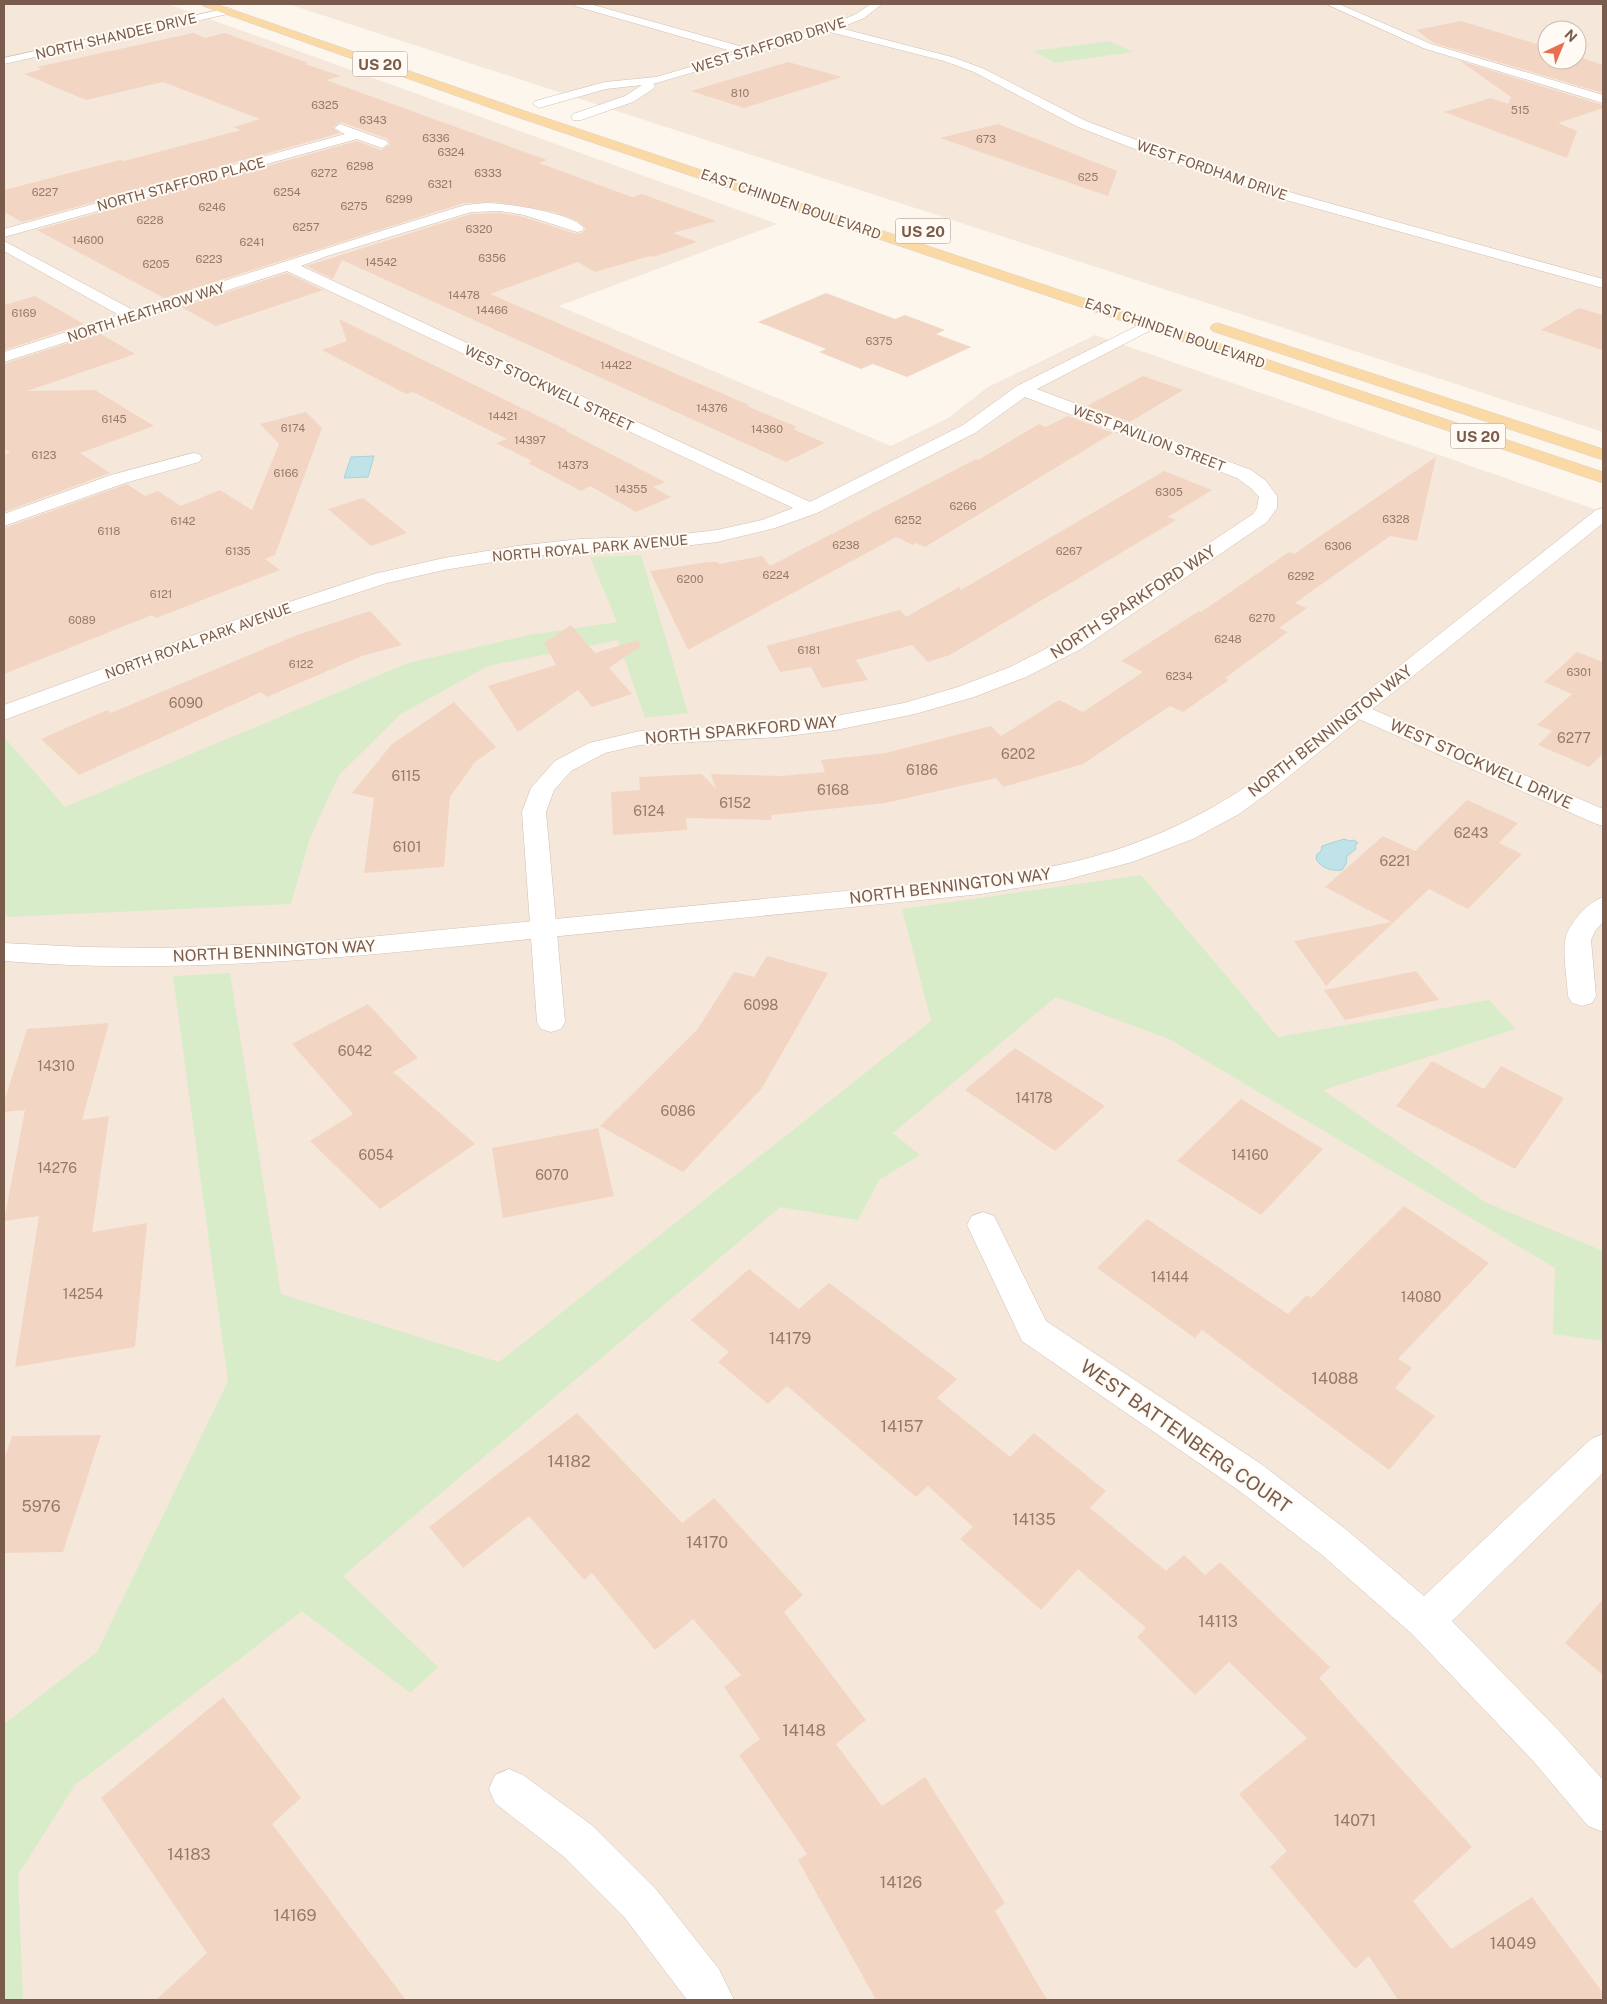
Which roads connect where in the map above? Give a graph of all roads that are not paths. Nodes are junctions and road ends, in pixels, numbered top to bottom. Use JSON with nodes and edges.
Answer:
{"nodes":[{"id":1,"x":207,"y":4,"type":"edge"},
{"id":2,"x":244,"y":4,"type":"edge"},
{"id":3,"x":579,"y":4,"type":"edge"},
{"id":4,"x":877,"y":4,"type":"edge"},
{"id":5,"x":1331,"y":4,"type":"edge"},
{"id":6,"x":228,"y":11,"type":"junction"},
{"id":7,"x":830,"y":29,"type":"junction"},
{"id":8,"x":748,"y":52,"type":"junction"},
{"id":9,"x":348,"y":53,"type":"junction"},
{"id":10,"x":390,"y":53,"type":"dead end"},
{"id":11,"x":4,"y":61,"type":"edge"},
{"id":12,"x":657,"y":80,"type":"junction"},
{"id":13,"x":1603,"y":99,"type":"edge"},
{"id":14,"x":535,"y":102,"type":"joint"},
{"id":15,"x":568,"y":116,"type":"junction"},
{"id":16,"x":596,"y":123,"type":"dead end"},
{"id":17,"x":334,"y":126,"type":"dead end"},
{"id":18,"x":358,"y":135,"type":"junction"},
{"id":19,"x":382,"y":144,"type":"dead end"},
{"id":20,"x":577,"y":228,"type":"dead end"},
{"id":21,"x":4,"y":232,"type":"edge"},
{"id":22,"x":4,"y":245,"type":"edge"},
{"id":23,"x":288,"y":266,"type":"junction"},
{"id":24,"x":1603,"y":284,"type":"edge"},
{"id":25,"x":132,"y":316,"type":"junction"},
{"id":26,"x":1149,"y":325,"type":"junction"},
{"id":27,"x":1208,"y":325,"type":"dead end"},
{"id":28,"x":4,"y":357,"type":"edge"},
{"id":29,"x":1023,"y":390,"type":"junction"},
{"id":30,"x":1603,"y":455,"type":"edge"},
{"id":31,"x":193,"y":458,"type":"dead end"},
{"id":32,"x":1603,"y":478,"type":"edge"},
{"id":33,"x":1268,"y":496,"type":"joint"},
{"id":34,"x":810,"y":510,"type":"junction"},
{"id":35,"x":1603,"y":514,"type":"edge"},
{"id":36,"x":4,"y":520,"type":"edge"},
{"id":37,"x":1358,"y":710,"type":"junction"},
{"id":38,"x":4,"y":713,"type":"edge"},
{"id":39,"x":1603,"y":818,"type":"edge"},
{"id":40,"x":1603,"y":906,"type":"edge"},
{"id":41,"x":544,"y":929,"type":"junction"},
{"id":42,"x":4,"y":952,"type":"edge"},
{"id":43,"x":1582,"y":996,"type":"dead end"},
{"id":44,"x":551,"y":1022,"type":"dead end"},
{"id":45,"x":983,"y":1225,"type":"dead end"},
{"id":46,"x":1603,"y":1450,"type":"edge"},
{"id":47,"x":1425,"y":1622,"type":"junction"},
{"id":48,"x":509,"y":1789,"type":"dead end"},
{"id":49,"x":1603,"y":1811,"type":"edge"},
{"id":50,"x":712,"y":2000,"type":"edge"}],
"edges":[{"from":1,"to":6,"type":"main road","name":"EAST CHINDEN BOULEVARD","number":"US 20"},
{"from":2,"to":10,"type":"main road","number":"US 20"},
{"from":3,"to":8,"type":"street"},
{"from":4,"to":7,"type":"street","name":"WEST STAFFORD DRIVE"},
{"from":5,"to":13,"type":"street"},
{"from":6,"to":9,"type":"main road","name":"EAST CHINDEN BOULEVARD","number":"US 20"},
{"from":6,"to":11,"type":"street","name":"NORTH SHANDEE DRIVE"},
{"from":7,"to":8,"type":"street","name":"WEST STAFFORD DRIVE"},
{"from":7,"to":24,"type":"street","name":"WEST FORDHAM DRIVE"},
{"from":8,"to":12,"type":"street","name":"WEST STAFFORD DRIVE"},
{"from":9,"to":15,"type":"main road"},
{"from":9,"to":26,"type":"main road","name":"EAST CHINDEN BOULEVARD","number":"US 20"},
{"from":12,"to":14,"type":"street","name":"WEST STAFFORD DRIVE"},
{"from":12,"to":15,"type":"street","name":"WEST STAFFORD DRIVE"},
{"from":14,"to":15,"type":"main road"},
{"from":15,"to":16,"type":"main road"},
{"from":17,"to":18,"type":"street"},
{"from":18,"to":19,"type":"street"},
{"from":18,"to":21,"type":"street","name":"NORTH STAFFORD PLACE"},
{"from":20,"to":23,"type":"street","name":"NORTH HEATHROW WAY"},
{"from":22,"to":25,"type":"street"},
{"from":23,"to":25,"type":"street","name":"NORTH HEATHROW WAY"},
{"from":23,"to":34,"type":"street","name":"WEST STOCKWELL STREET"},
{"from":25,"to":28,"type":"street","name":"NORTH HEATHROW WAY"},
{"from":26,"to":29,"type":"street","name":"NORTH ROYAL PARK AVENUE"},
{"from":26,"to":30,"type":"main road"},
{"from":26,"to":32,"type":"main road","name":"EAST CHINDEN BOULEVARD","number":"US 20"},
{"from":27,"to":30,"type":"main road","name":"EAST CHINDEN BOULEVARD","number":"US 20"},
{"from":29,"to":33,"type":"street","name":"WEST PAVILION STREET"},
{"from":29,"to":34,"type":"street","name":"NORTH ROYAL PARK AVENUE"},
{"from":31,"to":36,"type":"street"},
{"from":33,"to":41,"type":"street","name":"NORTH SPARKFORD WAY"},
{"from":34,"to":38,"type":"street","name":"NORTH ROYAL PARK AVENUE"},
{"from":35,"to":37,"type":"street","name":"NORTH BENNINGTON WAY"},
{"from":37,"to":39,"type":"street","name":"WEST STOCKWELL DRIVE"},
{"from":37,"to":41,"type":"street","name":"NORTH BENNINGTON WAY"},
{"from":40,"to":43,"type":"street"},
{"from":41,"to":42,"type":"street","name":"NORTH BENNINGTON WAY"},
{"from":41,"to":44,"type":"street"},
{"from":45,"to":47,"type":"street","name":"WEST BATTENBERG COURT"},
{"from":46,"to":47,"type":"street"},
{"from":47,"to":49,"type":"street","name":"WEST BATTENBERG COURT"},
{"from":48,"to":50,"type":"street"}]}
